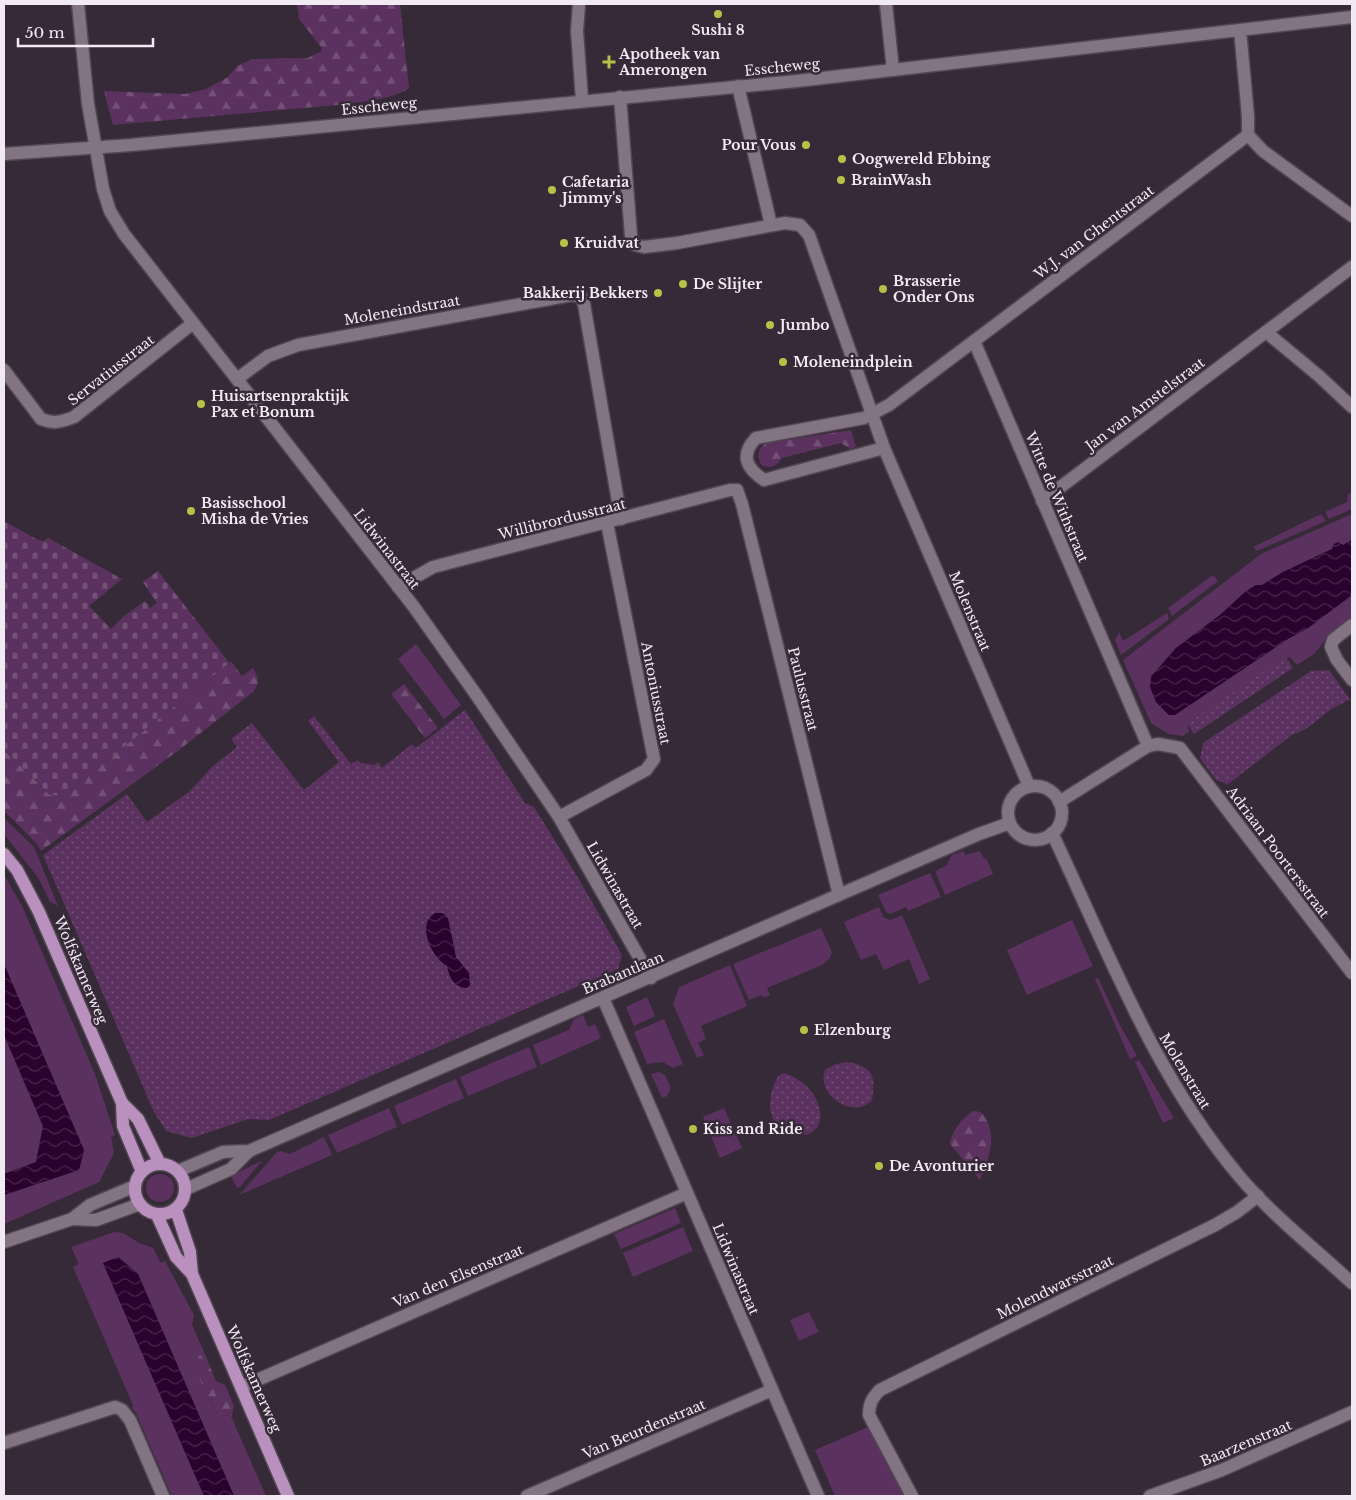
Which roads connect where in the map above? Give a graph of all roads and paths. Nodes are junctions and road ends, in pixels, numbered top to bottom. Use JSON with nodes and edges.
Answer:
{"nodes":[{"id":1,"x":79,"y":4,"type":"edge"},
{"id":2,"x":579,"y":4,"type":"edge"},
{"id":3,"x":886,"y":4,"type":"edge"},
{"id":4,"x":1352,"y":17,"type":"edge"},
{"id":5,"x":1240,"y":30,"type":"junction"},
{"id":6,"x":893,"y":70,"type":"junction"},
{"id":7,"x":738,"y":86,"type":"junction"},
{"id":8,"x":620,"y":97,"type":"junction"},
{"id":9,"x":582,"y":100,"type":"junction"},
{"id":10,"x":1248,"y":136,"type":"junction"},
{"id":11,"x":96,"y":147,"type":"junction"},
{"id":12,"x":4,"y":154,"type":"edge"},
{"id":13,"x":1352,"y":216,"type":"edge"},
{"id":14,"x":771,"y":225,"type":"junction"},
{"id":15,"x":1352,"y":267,"type":"edge"},
{"id":16,"x":194,"y":323,"type":"junction"},
{"id":17,"x":1266,"y":332,"type":"junction"},
{"id":18,"x":974,"y":341,"type":"junction"},
{"id":19,"x":4,"y":370,"type":"edge"},
{"id":20,"x":237,"y":379,"type":"junction"},
{"id":21,"x":1352,"y":407,"type":"edge"},
{"id":22,"x":872,"y":414,"type":"junction"},
{"id":23,"x":884,"y":448,"type":"junction"},
{"id":24,"x":737,"y":490,"type":"joint"},
{"id":25,"x":1042,"y":501,"type":"junction"},
{"id":26,"x":621,"y":519,"type":"junction"},
{"id":27,"x":607,"y":523,"type":"junction"},
{"id":28,"x":398,"y":587,"type":"junction"},
{"id":29,"x":1352,"y":625,"type":"edge"},
{"id":30,"x":1352,"y":680,"type":"edge"},
{"id":31,"x":1148,"y":746,"type":"junction"},
{"id":32,"x":1029,"y":786,"type":"junction"},
{"id":33,"x":1059,"y":802,"type":"junction"},
{"id":34,"x":558,"y":817,"type":"junction"},
{"id":35,"x":1010,"y":823,"type":"junction"},
{"id":36,"x":1052,"y":833,"type":"junction"},
{"id":37,"x":4,"y":854,"type":"edge"},
{"id":38,"x":839,"y":895,"type":"junction"},
{"id":39,"x":1352,"y":973,"type":"edge"},
{"id":40,"x":651,"y":978,"type":"junction"},
{"id":41,"x":603,"y":998,"type":"junction"},
{"id":42,"x":122,"y":1102,"type":"junction"},
{"id":43,"x":249,"y":1151,"type":"junction"},
{"id":44,"x":160,"y":1164,"type":"junction"},
{"id":45,"x":178,"y":1171,"type":"junction"},
{"id":46,"x":142,"y":1172,"type":"junction"},
{"id":47,"x":135,"y":1186,"type":"junction"},
{"id":48,"x":186,"y":1189,"type":"junction"},
{"id":49,"x":687,"y":1193,"type":"junction"},
{"id":50,"x":1258,"y":1196,"type":"junction"},
{"id":51,"x":140,"y":1204,"type":"junction"},
{"id":52,"x":176,"y":1210,"type":"junction"},
{"id":53,"x":157,"y":1215,"type":"junction"},
{"id":54,"x":72,"y":1219,"type":"junction"},
{"id":55,"x":4,"y":1242,"type":"edge"},
{"id":56,"x":192,"y":1274,"type":"junction"},
{"id":57,"x":1352,"y":1283,"type":"edge"},
{"id":58,"x":241,"y":1387,"type":"junction"},
{"id":59,"x":772,"y":1390,"type":"junction"},
{"id":60,"x":1352,"y":1412,"type":"edge"},
{"id":61,"x":4,"y":1443,"type":"edge"},
{"id":62,"x":163,"y":1496,"type":"edge"},
{"id":63,"x":288,"y":1496,"type":"edge"},
{"id":64,"x":528,"y":1496,"type":"edge"},
{"id":65,"x":818,"y":1496,"type":"edge"},
{"id":66,"x":912,"y":1496,"type":"edge"},
{"id":67,"x":1150,"y":1496,"type":"edge"}],
"edges":[{"from":1,"to":11,"type":"street","name":"Lidwinastraat"},
{"from":2,"to":9,"type":"street"},
{"from":3,"to":6,"type":"street"},
{"from":4,"to":5,"type":"street","name":"Esscheweg"},
{"from":5,"to":6,"type":"street","name":"Esscheweg"},
{"from":5,"to":10,"type":"street"},
{"from":6,"to":7,"type":"street","name":"Esscheweg"},
{"from":7,"to":8,"type":"street","name":"Esscheweg"},
{"from":7,"to":14,"type":"street"},
{"from":8,"to":9,"type":"street","name":"Esscheweg"},
{"from":8,"to":14,"type":"street"},
{"from":9,"to":11,"type":"street","name":"Esscheweg"},
{"from":10,"to":13,"type":"street"},
{"from":10,"to":18,"type":"street","name":"W.J. van Ghentstraat"},
{"from":11,"to":12,"type":"street","name":"Esscheweg"},
{"from":11,"to":16,"type":"street","name":"Lidwinastraat"},
{"from":14,"to":22,"type":"street"},
{"from":15,"to":17,"type":"street","name":"Jan van Amstelstraat"},
{"from":16,"to":19,"type":"street","name":"Servatiusstraat"},
{"from":16,"to":20,"type":"street","name":"Lidwinastraat"},
{"from":17,"to":21,"type":"street"},
{"from":17,"to":25,"type":"street","name":"Jan van Amstelstraat"},
{"from":18,"to":22,"type":"street","name":"W.J. van Ghentstraat"},
{"from":18,"to":25,"type":"street","name":"Witte de Withstraat"},
{"from":20,"to":26,"type":"street","name":"Moleneindstraat"},
{"from":20,"to":28,"type":"street","name":"Lidwinastraat"},
{"from":22,"to":23,"type":"street","name":"Molenstraat"},
{"from":22,"to":23,"type":"street"},
{"from":23,"to":32,"type":"street","name":"Molenstraat"},
{"from":24,"to":26,"type":"street","name":"Willibrordusstraat"},
{"from":24,"to":38,"type":"street","name":"Paulusstraat"},
{"from":25,"to":31,"type":"street","name":"Witte de Withstraat"},
{"from":26,"to":27,"type":"street","name":"Willibrordusstraat"},
{"from":27,"to":28,"type":"street","name":"Willibrordusstraat"},
{"from":27,"to":34,"type":"street","name":"Antoniusstraat"},
{"from":28,"to":34,"type":"street","name":"Lidwinastraat"},
{"from":29,"to":30,"type":"street"},
{"from":31,"to":33,"type":"street"},
{"from":31,"to":39,"type":"street","name":"Adriaan Poortersstraat"},
{"from":32,"to":33,"type":"street"},
{"from":32,"to":35,"type":"street"},
{"from":33,"to":36,"type":"street"},
{"from":34,"to":40,"type":"street","name":"Lidwinastraat"},
{"from":35,"to":36,"type":"street"},
{"from":35,"to":38,"type":"street","name":"Brabantlaan"},
{"from":36,"to":50,"type":"street","name":"Molenstraat"},
{"from":37,"to":42,"type":"main road","name":"Wolfskamerweg"},
{"from":38,"to":40,"type":"street","name":"Brabantlaan"},
{"from":40,"to":41,"type":"street","name":"Brabantlaan"},
{"from":41,"to":43,"type":"street","name":"Brabantlaan"},
{"from":41,"to":49,"type":"street","name":"Lidwinastraat"},
{"from":42,"to":44,"type":"main road","name":"Wolfskamerweg"},
{"from":42,"to":46,"type":"main road","name":"Wolfskamerweg"},
{"from":43,"to":45,"type":"street","name":"Brabantlaan"},
{"from":43,"to":48,"type":"street","name":"Brabantlaan"},
{"from":44,"to":45,"type":"main road"},
{"from":44,"to":46,"type":"main road"},
{"from":45,"to":48,"type":"main road"},
{"from":46,"to":47,"type":"main road"},
{"from":47,"to":51,"type":"main road"},
{"from":47,"to":54,"type":"street"},
{"from":48,"to":52,"type":"main road"},
{"from":49,"to":58,"type":"street","name":"Van den Elsenstraat"},
{"from":49,"to":59,"type":"street","name":"Lidwinastraat"},
{"from":50,"to":57,"type":"street","name":"Molenstraat"},
{"from":50,"to":66,"type":"street","name":"Molendwarsstraat"},
{"from":51,"to":53,"type":"main road"},
{"from":51,"to":54,"type":"street"},
{"from":52,"to":53,"type":"main road"},
{"from":52,"to":56,"type":"main road","name":"Wolfskamerweg"},
{"from":53,"to":56,"type":"main road","name":"Wolfskamerweg"},
{"from":54,"to":55,"type":"street"},
{"from":56,"to":58,"type":"main road","name":"Wolfskamerweg"},
{"from":58,"to":63,"type":"main road","name":"Wolfskamerweg"},
{"from":59,"to":64,"type":"street","name":"Van Beurdenstraat"},
{"from":59,"to":65,"type":"street","name":"Lidwinastraat"},
{"from":60,"to":67,"type":"street","name":"Baarzenstraat"},
{"from":61,"to":62,"type":"street"}]}
